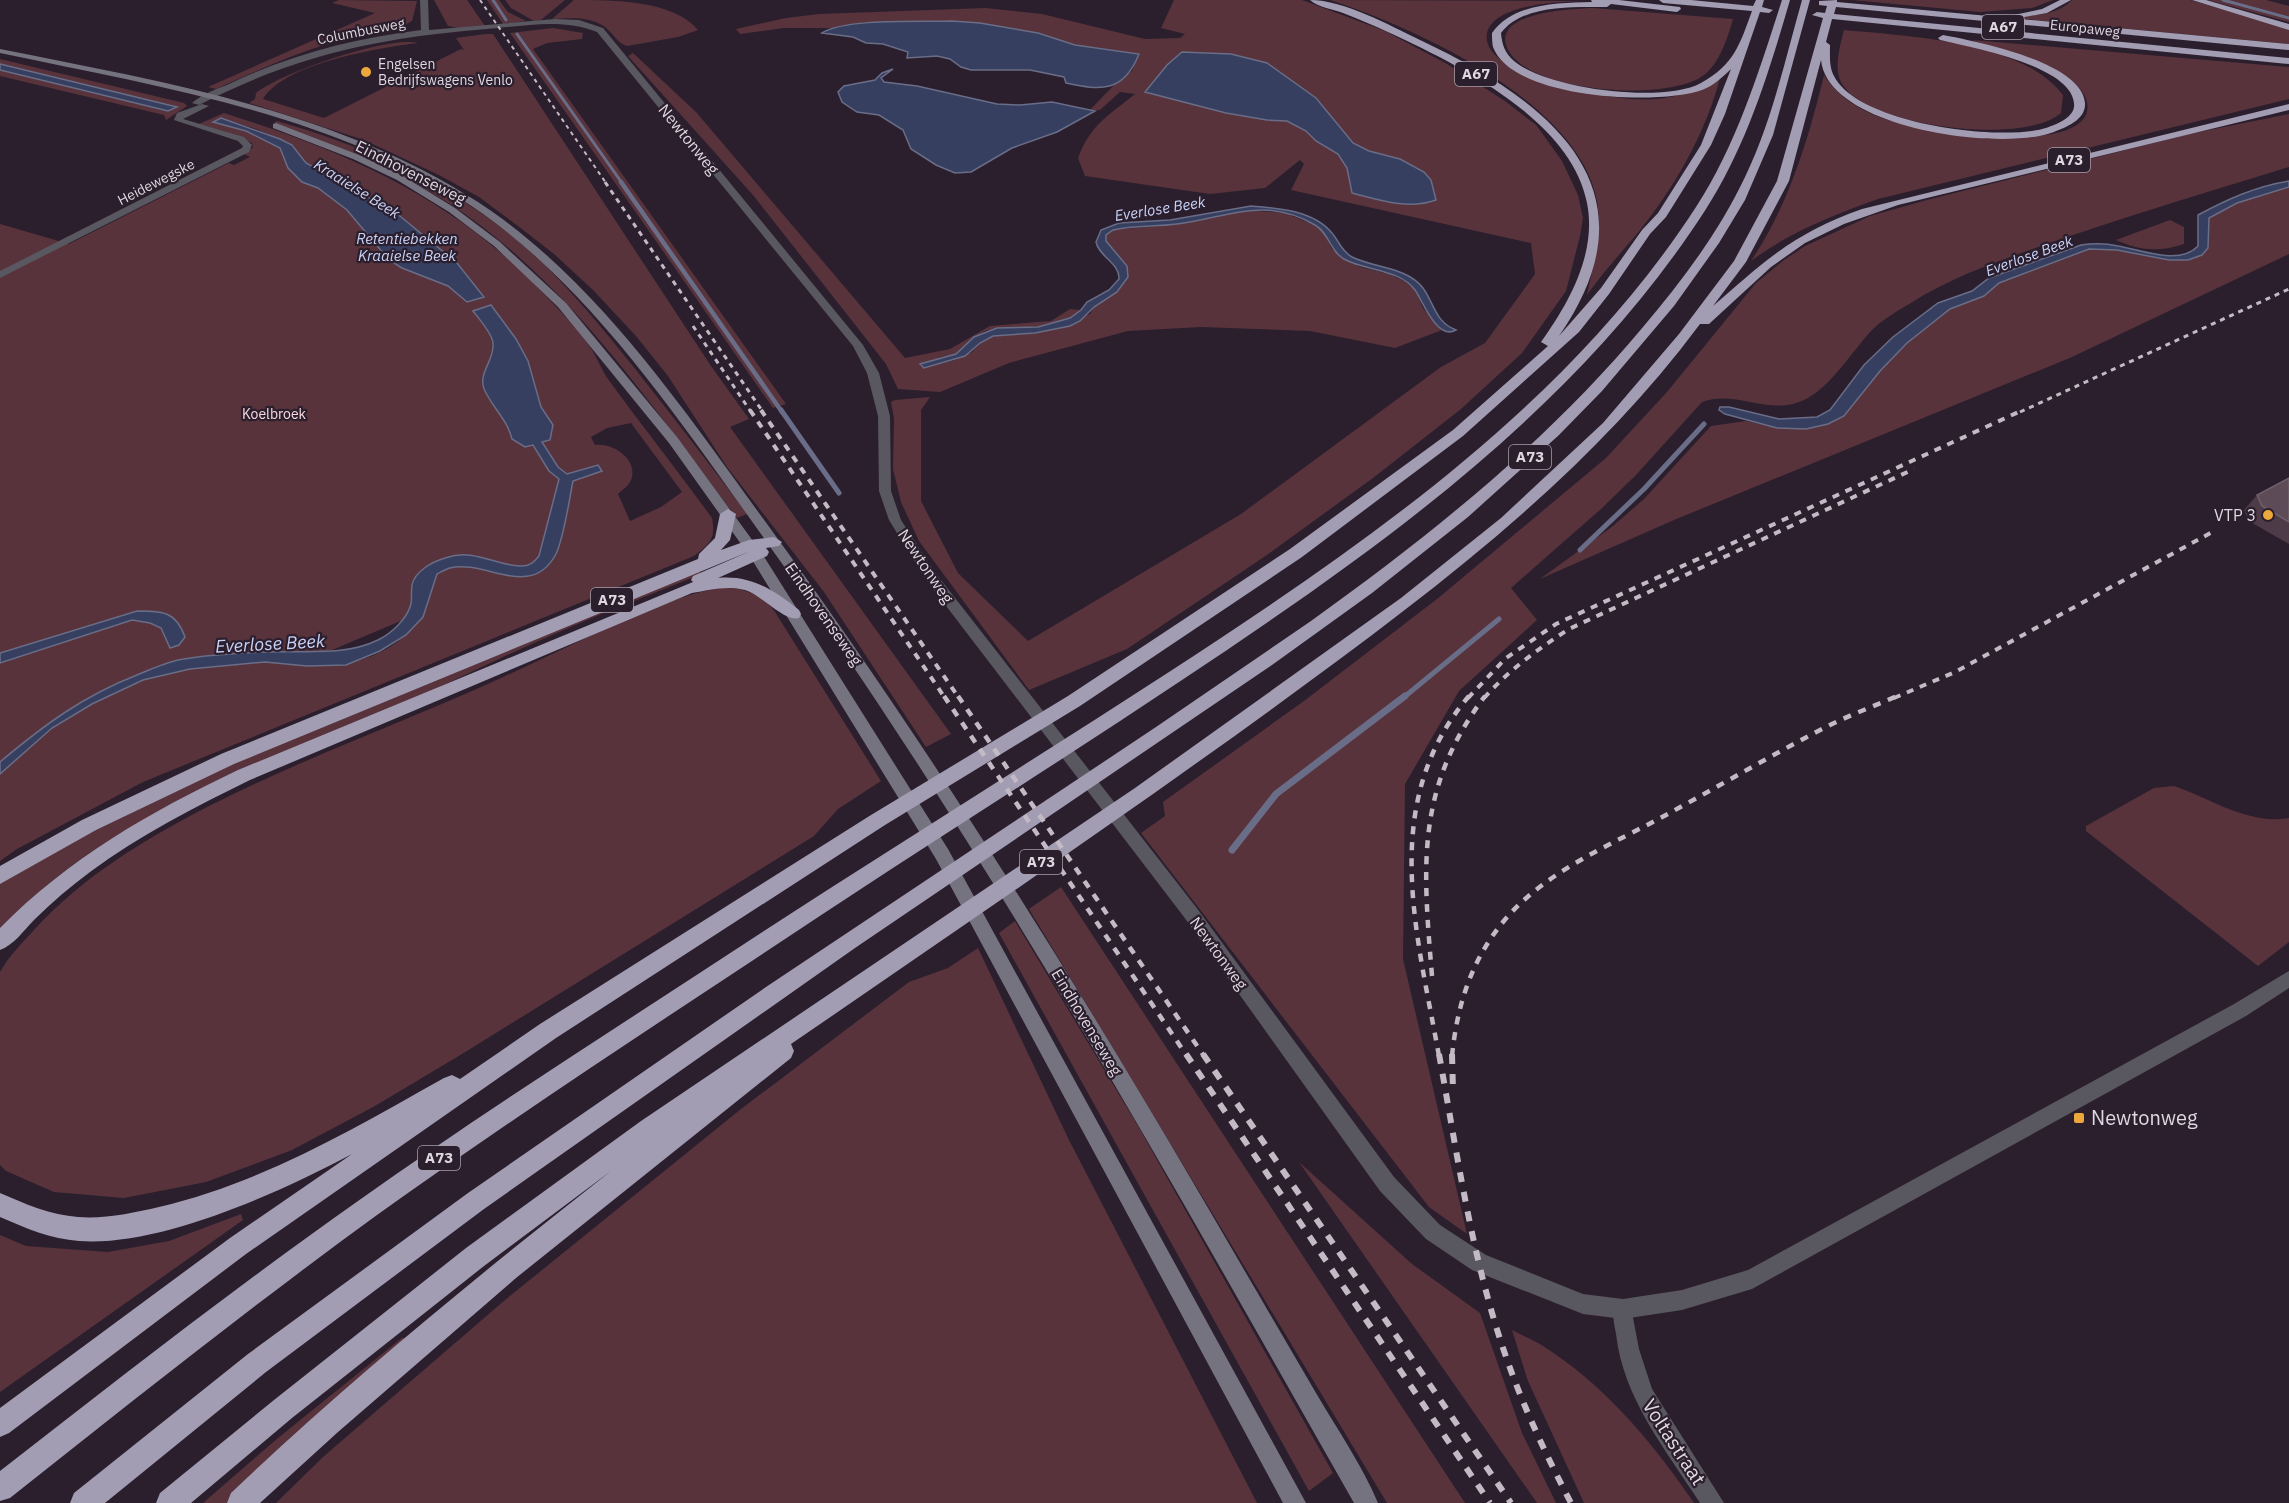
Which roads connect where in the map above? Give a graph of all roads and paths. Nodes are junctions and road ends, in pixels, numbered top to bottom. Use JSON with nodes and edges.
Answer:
{"nodes":[{"id":1,"x":424,"y":0,"type":"edge"},
{"id":2,"x":1314,"y":0,"type":"edge"},
{"id":3,"x":1595,"y":0,"type":"edge"},
{"id":4,"x":1717,"y":0,"type":"edge"},
{"id":5,"x":1761,"y":0,"type":"edge"},
{"id":6,"x":1786,"y":0,"type":"edge"},
{"id":7,"x":1792,"y":0,"type":"edge"},
{"id":8,"x":1806,"y":0,"type":"edge"},
{"id":9,"x":1833,"y":0,"type":"edge"},
{"id":10,"x":2067,"y":0,"type":"edge"},
{"id":11,"x":2196,"y":0,"type":"edge"},
{"id":12,"x":1658,"y":3,"type":"edge"},
{"id":13,"x":1921,"y":12,"type":"junction"},
{"id":14,"x":2289,"y":27,"type":"edge"},
{"id":15,"x":1880,"y":28,"type":"junction"},
{"id":16,"x":425,"y":34,"type":"junction"},
{"id":17,"x":1824,"y":34,"type":"junction"},
{"id":18,"x":2289,"y":47,"type":"edge"},
{"id":19,"x":2164,"y":49,"type":"junction"},
{"id":20,"x":0,"y":51,"type":"edge"},
{"id":21,"x":1742,"y":51,"type":"junction"},
{"id":22,"x":2289,"y":54,"type":"edge"},
{"id":23,"x":0,"y":57,"type":"edge"},
{"id":24,"x":2289,"y":61,"type":"edge"},
{"id":25,"x":271,"y":70,"type":"junction"},
{"id":26,"x":172,"y":98,"type":"dead end"},
{"id":27,"x":183,"y":100,"type":"dead end"},
{"id":28,"x":220,"y":100,"type":"junction"},
{"id":29,"x":203,"y":102,"type":"junction"},
{"id":30,"x":2289,"y":107,"type":"edge"},
{"id":31,"x":0,"y":275,"type":"edge"},
{"id":32,"x":1684,"y":337,"type":"junction"},
{"id":33,"x":1521,"y":378,"type":"junction"},
{"id":34,"x":728,"y":514,"type":"junction"},
{"id":35,"x":774,"y":542,"type":"junction"},
{"id":36,"x":753,"y":550,"type":"junction"},
{"id":37,"x":694,"y":567,"type":"junction"},
{"id":38,"x":662,"y":600,"type":"junction"},
{"id":39,"x":793,"y":614,"type":"junction"},
{"id":40,"x":0,"y":876,"type":"edge"},
{"id":41,"x":939,"y":931,"type":"junction"},
{"id":42,"x":0,"y":941,"type":"edge"},
{"id":43,"x":2289,"y":979,"type":"edge"},
{"id":44,"x":548,"y":1031,"type":"junction"},
{"id":45,"x":0,"y":1205,"type":"edge"},
{"id":46,"x":1623,"y":1309,"type":"junction"},
{"id":47,"x":0,"y":1424,"type":"edge"},
{"id":48,"x":0,"y":1488,"type":"edge"},
{"id":49,"x":84,"y":1503,"type":"edge"},
{"id":50,"x":170,"y":1503,"type":"edge"},
{"id":51,"x":242,"y":1503,"type":"edge"},
{"id":52,"x":1295,"y":1503,"type":"edge"},
{"id":53,"x":1367,"y":1503,"type":"edge"},
{"id":54,"x":1713,"y":1503,"type":"edge"}],
"edges":[{"from":1,"to":16,"type":"street","name":"Columbusweg"},
{"from":2,"to":33,"type":"highway","number":"A67"},
{"from":3,"to":12,"type":"highway","number":"A67"},
{"from":4,"to":22,"type":"highway","name":"Europaweg","number":"A67"},
{"from":5,"to":21,"type":"highway","number":"A73"},
{"from":6,"to":48,"type":"highway","number":"A73"},
{"from":7,"to":13,"type":"highway","number":"A67"},
{"from":8,"to":49,"type":"highway","number":"A73"},
{"from":9,"to":17,"type":"highway","number":"A73"},
{"from":10,"to":13,"type":"highway"},
{"from":11,"to":14,"type":"highway"},
{"from":12,"to":15,"type":"highway","number":"A67"},
{"from":12,"to":19,"type":"highway","name":"Europaweg","number":"A67"},
{"from":12,"to":21,"type":"highway","number":"A73"},
{"from":13,"to":18,"type":"highway","number":"A67"},
{"from":15,"to":17,"type":"highway","number":"A67"},
{"from":15,"to":19,"type":"highway","number":"A67"},
{"from":16,"to":25,"type":"street","name":"Columbusweg"},
{"from":16,"to":46,"type":"street","name":"Newtonweg"},
{"from":17,"to":32,"type":"highway","number":"A73"},
{"from":19,"to":24,"type":"highway","name":"Europaweg","number":"A67"},
{"from":20,"to":29,"type":"main road","name":"Eindhovenseweg"},
{"from":21,"to":33,"type":"highway","number":"A73"},
{"from":23,"to":26,"type":"main road"},
{"from":25,"to":28,"type":"street","name":"Columbusweg"},
{"from":25,"to":29,"type":"street","name":"Columbusweg"},
{"from":27,"to":29,"type":"main road","name":"Eindhovenseweg"},
{"from":28,"to":29,"type":"street","name":"Columbusweg"},
{"from":28,"to":35,"type":"main road","name":"Eindhovenseweg"},
{"from":29,"to":31,"type":"street","name":"Heidewegske"},
{"from":29,"to":34,"type":"main road","name":"Eindhovenseweg"},
{"from":30,"to":32,"type":"highway","number":"A73"},
{"from":32,"to":41,"type":"highway","number":"A73"},
{"from":33,"to":44,"type":"highway","number":"A73"},
{"from":34,"to":36,"type":"main road","name":"Eindhovenseweg"},
{"from":34,"to":37,"type":"highway","number":"A73"},
{"from":35,"to":36,"type":"highway","number":"A73"},
{"from":35,"to":53,"type":"main road","name":"Eindhovenseweg"},
{"from":36,"to":37,"type":"highway","number":"A73"},
{"from":36,"to":38,"type":"highway","number":"A73"},
{"from":36,"to":39,"type":"main road","name":"Eindhovenseweg"},
{"from":37,"to":40,"type":"highway","number":"A73"},
{"from":38,"to":39,"type":"highway","number":"A73"},
{"from":38,"to":42,"type":"highway","number":"A73"},
{"from":39,"to":52,"type":"main road","name":"Eindhovenseweg"},
{"from":41,"to":50,"type":"highway","number":"A73"},
{"from":41,"to":51,"type":"highway","number":"A73"},
{"from":43,"to":46,"type":"street","name":"Newtonweg"},
{"from":44,"to":45,"type":"highway","number":"A73"},
{"from":44,"to":47,"type":"highway","number":"A73"},
{"from":46,"to":54,"type":"street","name":"Voltastraat"}]}
